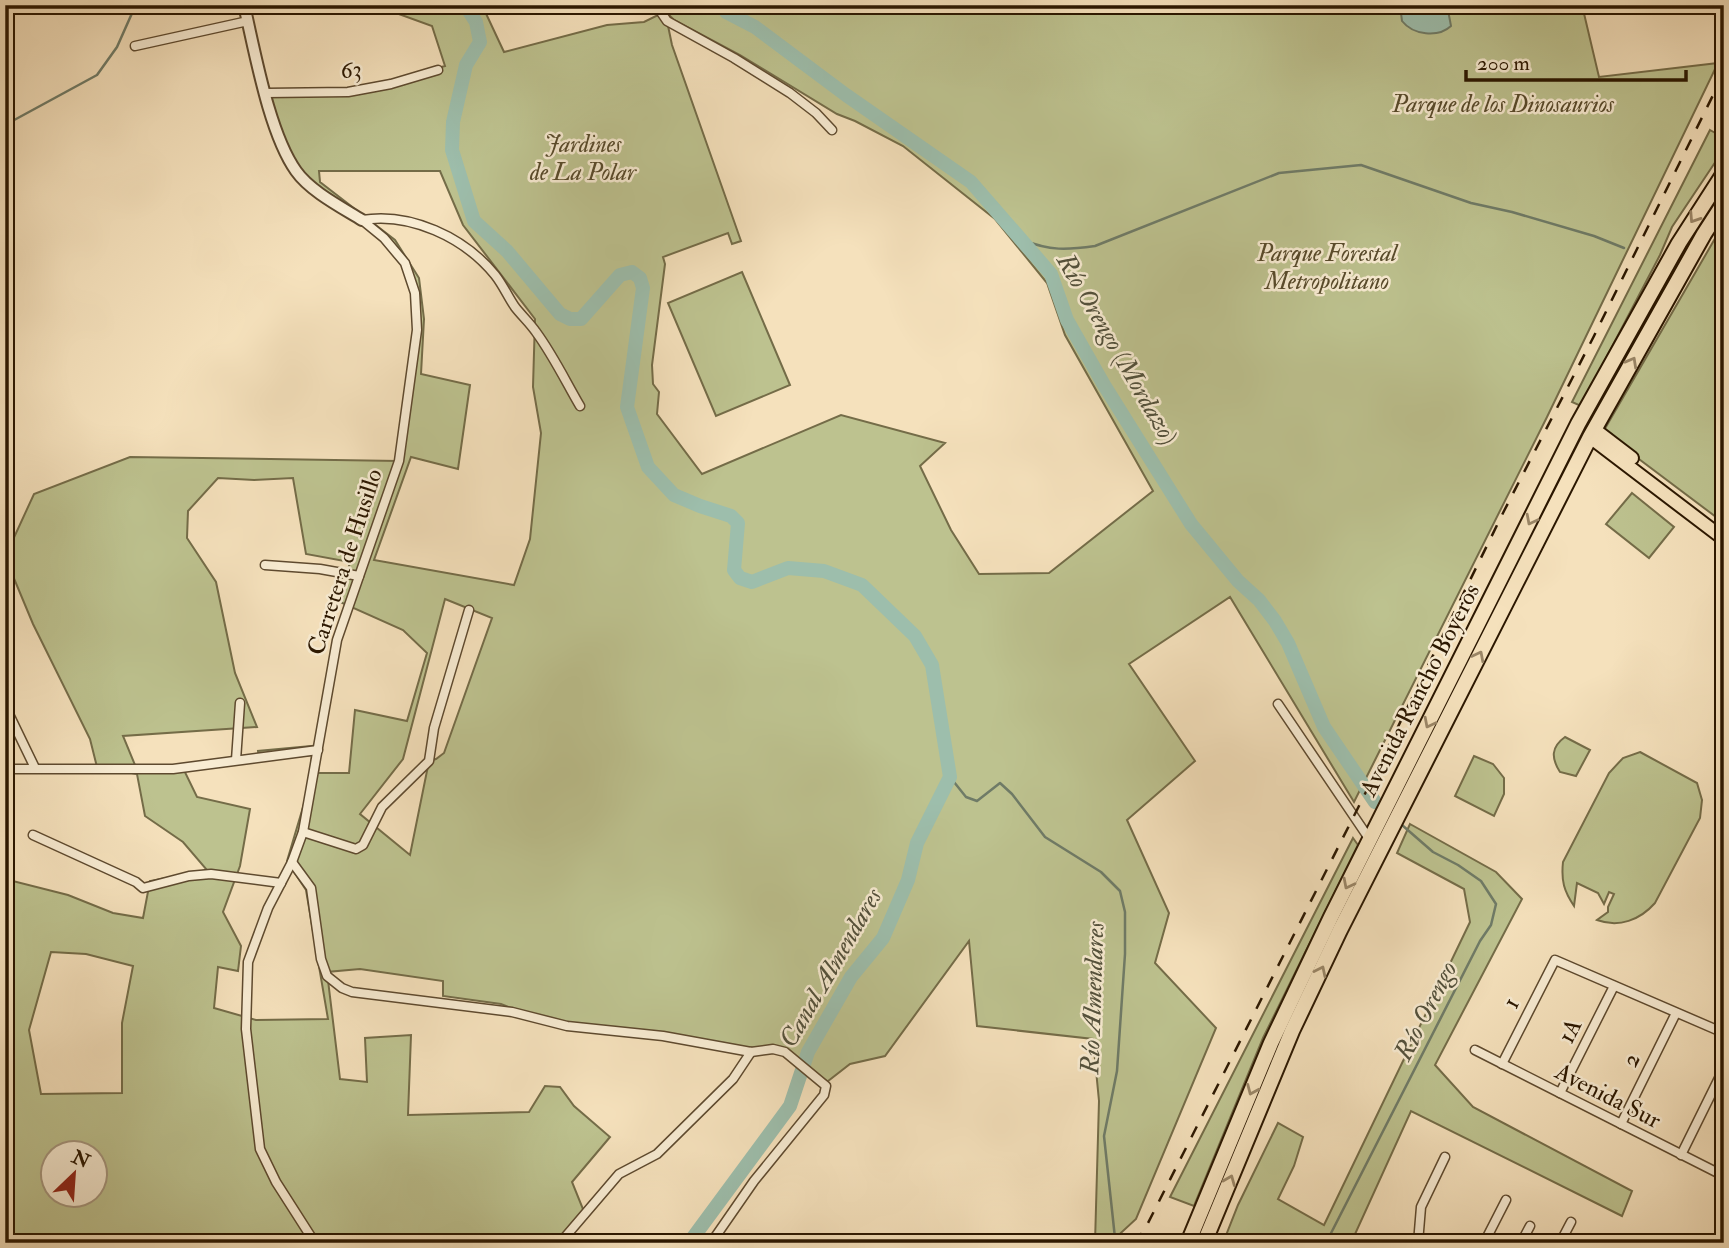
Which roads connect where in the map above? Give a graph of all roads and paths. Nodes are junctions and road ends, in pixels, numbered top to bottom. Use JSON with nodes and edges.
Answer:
{"nodes":[{"id":1,"x":245,"y":5,"type":"edge"},
{"id":2,"x":656,"y":5,"type":"edge"},
{"id":3,"x":247,"y":21,"type":"junction"},
{"id":4,"x":135,"y":46,"type":"dead end"},
{"id":5,"x":438,"y":70,"type":"dead end"},
{"id":6,"x":266,"y":93,"type":"junction"},
{"id":7,"x":832,"y":130,"type":"dead end"},
{"id":8,"x":1724,"y":173,"type":"edge"},
{"id":9,"x":1724,"y":203,"type":"edge"},
{"id":10,"x":362,"y":220,"type":"junction"},
{"id":11,"x":1592,"y":400,"type":"junction"},
{"id":12,"x":580,"y":407,"type":"dead end"},
{"id":13,"x":1593,"y":430,"type":"junction"},
{"id":14,"x":1561,"y":458,"type":"junction"},
{"id":15,"x":1724,"y":529,"type":"edge"},
{"id":16,"x":1724,"y":539,"type":"edge"},
{"id":17,"x":265,"y":565,"type":"dead end"},
{"id":18,"x":359,"y":576,"type":"junction"},
{"id":19,"x":469,"y":610,"type":"dead end"},
{"id":20,"x":240,"y":703,"type":"dead end"},
{"id":21,"x":1278,"y":704,"type":"dead end"},
{"id":22,"x":5,"y":706,"type":"edge"},
{"id":23,"x":318,"y":750,"type":"junction"},
{"id":24,"x":236,"y":761,"type":"junction"},
{"id":25,"x":35,"y":768,"type":"junction"},
{"id":26,"x":5,"y":769,"type":"edge"},
{"id":27,"x":1397,"y":801,"type":"junction"},
{"id":28,"x":1385,"y":826,"type":"junction"},
{"id":29,"x":303,"y":832,"type":"junction"},
{"id":30,"x":33,"y":835,"type":"dead end"},
{"id":31,"x":1370,"y":839,"type":"junction"},
{"id":32,"x":292,"y":862,"type":"junction"},
{"id":33,"x":281,"y":883,"type":"junction"},
{"id":34,"x":1614,"y":986,"type":"junction"},
{"id":35,"x":1676,"y":1013,"type":"junction"},
{"id":36,"x":1724,"y":1033,"type":"edge"},
{"id":37,"x":1475,"y":1050,"type":"dead end"},
{"id":38,"x":751,"y":1052,"type":"junction"},
{"id":39,"x":1502,"y":1063,"type":"junction"},
{"id":40,"x":1724,"y":1068,"type":"edge"},
{"id":41,"x":1560,"y":1093,"type":"junction"},
{"id":42,"x":1621,"y":1124,"type":"junction"},
{"id":43,"x":1681,"y":1155,"type":"junction"},
{"id":44,"x":1445,"y":1157,"type":"dead end"},
{"id":45,"x":1724,"y":1176,"type":"edge"},
{"id":46,"x":1506,"y":1200,"type":"dead end"},
{"id":47,"x":1571,"y":1222,"type":"dead end"},
{"id":48,"x":1530,"y":1226,"type":"dead end"},
{"id":49,"x":315,"y":1243,"type":"edge"},
{"id":50,"x":560,"y":1243,"type":"edge"},
{"id":51,"x":711,"y":1243,"type":"edge"},
{"id":52,"x":1188,"y":1243,"type":"edge"},
{"id":53,"x":1204,"y":1243,"type":"edge"},
{"id":54,"x":1418,"y":1243,"type":"edge"},
{"id":55,"x":1484,"y":1243,"type":"edge"},
{"id":56,"x":1521,"y":1243,"type":"edge"},
{"id":57,"x":1560,"y":1243,"type":"edge"}],
"edges":[{"from":1,"to":3,"type":"street","name":"Carretera de Husillo"},
{"from":2,"to":7,"type":"street"},
{"from":3,"to":4,"type":"street"},
{"from":3,"to":6,"type":"street","name":"Carretera de Husillo"},
{"from":5,"to":6,"type":"street","name":"63"},
{"from":6,"to":10,"type":"street","name":"Carretera de Husillo"},
{"from":8,"to":11,"type":"highway","name":"Avenida Rancho Boyeros","one_way":true},
{"from":13,"to":9,"type":"highway","name":"Avenida Rancho Boyeros","one_way":true},
{"from":10,"to":12,"type":"street"},
{"from":10,"to":18,"type":"street","name":"Carretera de Husillo"},
{"from":11,"to":13,"type":"highway"},
{"from":11,"to":14,"type":"highway","name":"Avenida Rancho Boyeros"},
{"from":13,"to":14,"type":"highway"},
{"from":13,"to":15,"type":"main road"},
{"from":13,"to":16,"type":"main road"},
{"from":27,"to":13,"type":"highway","name":"Avenida Rancho Boyeros","one_way":true},
{"from":14,"to":27,"type":"highway","name":"Avenida Rancho Boyeros","one_way":true},
{"from":17,"to":18,"type":"street"},
{"from":18,"to":23,"type":"street","name":"Carretera de Husillo"},
{"from":19,"to":29,"type":"street"},
{"from":20,"to":24,"type":"street"},
{"from":21,"to":31,"type":"street"},
{"from":22,"to":25,"type":"street"},
{"from":23,"to":24,"type":"street"},
{"from":23,"to":29,"type":"street","name":"Carretera de Husillo"},
{"from":24,"to":25,"type":"street"},
{"from":25,"to":26,"type":"street"},
{"from":27,"to":28,"type":"highway","name":"Avenida Rancho Boyeros"},
{"from":28,"to":31,"type":"highway","name":"Avenida Rancho Boyeros"},
{"from":53,"to":28,"type":"highway","name":"Avenida Rancho Boyeros","one_way":true},
{"from":29,"to":32,"type":"street","name":"Carretera de Husillo"},
{"from":30,"to":33,"type":"street"},
{"from":31,"to":52,"type":"highway","name":"Avenida Rancho Boyeros","one_way":true},
{"from":32,"to":33,"type":"street","name":"Carretera de Husillo"},
{"from":32,"to":38,"type":"street"},
{"from":33,"to":49,"type":"street","name":"Carretera de Husillo"},
{"from":34,"to":35,"type":"street"},
{"from":34,"to":39,"type":"street","name":"1"},
{"from":34,"to":41,"type":"street","name":"1A"},
{"from":35,"to":36,"type":"street"},
{"from":35,"to":42,"type":"street","name":"2"},
{"from":37,"to":39,"type":"street","name":"Avenida Sur"},
{"from":38,"to":50,"type":"street"},
{"from":38,"to":51,"type":"street"},
{"from":39,"to":41,"type":"street","name":"Avenida Sur"},
{"from":40,"to":43,"type":"street"},
{"from":41,"to":42,"type":"street","name":"Avenida Sur"},
{"from":42,"to":43,"type":"street","name":"Avenida Sur"},
{"from":43,"to":45,"type":"street","name":"Avenida Sur"},
{"from":44,"to":54,"type":"street"},
{"from":46,"to":55,"type":"street"},
{"from":47,"to":57,"type":"street"},
{"from":48,"to":56,"type":"street"}]}
